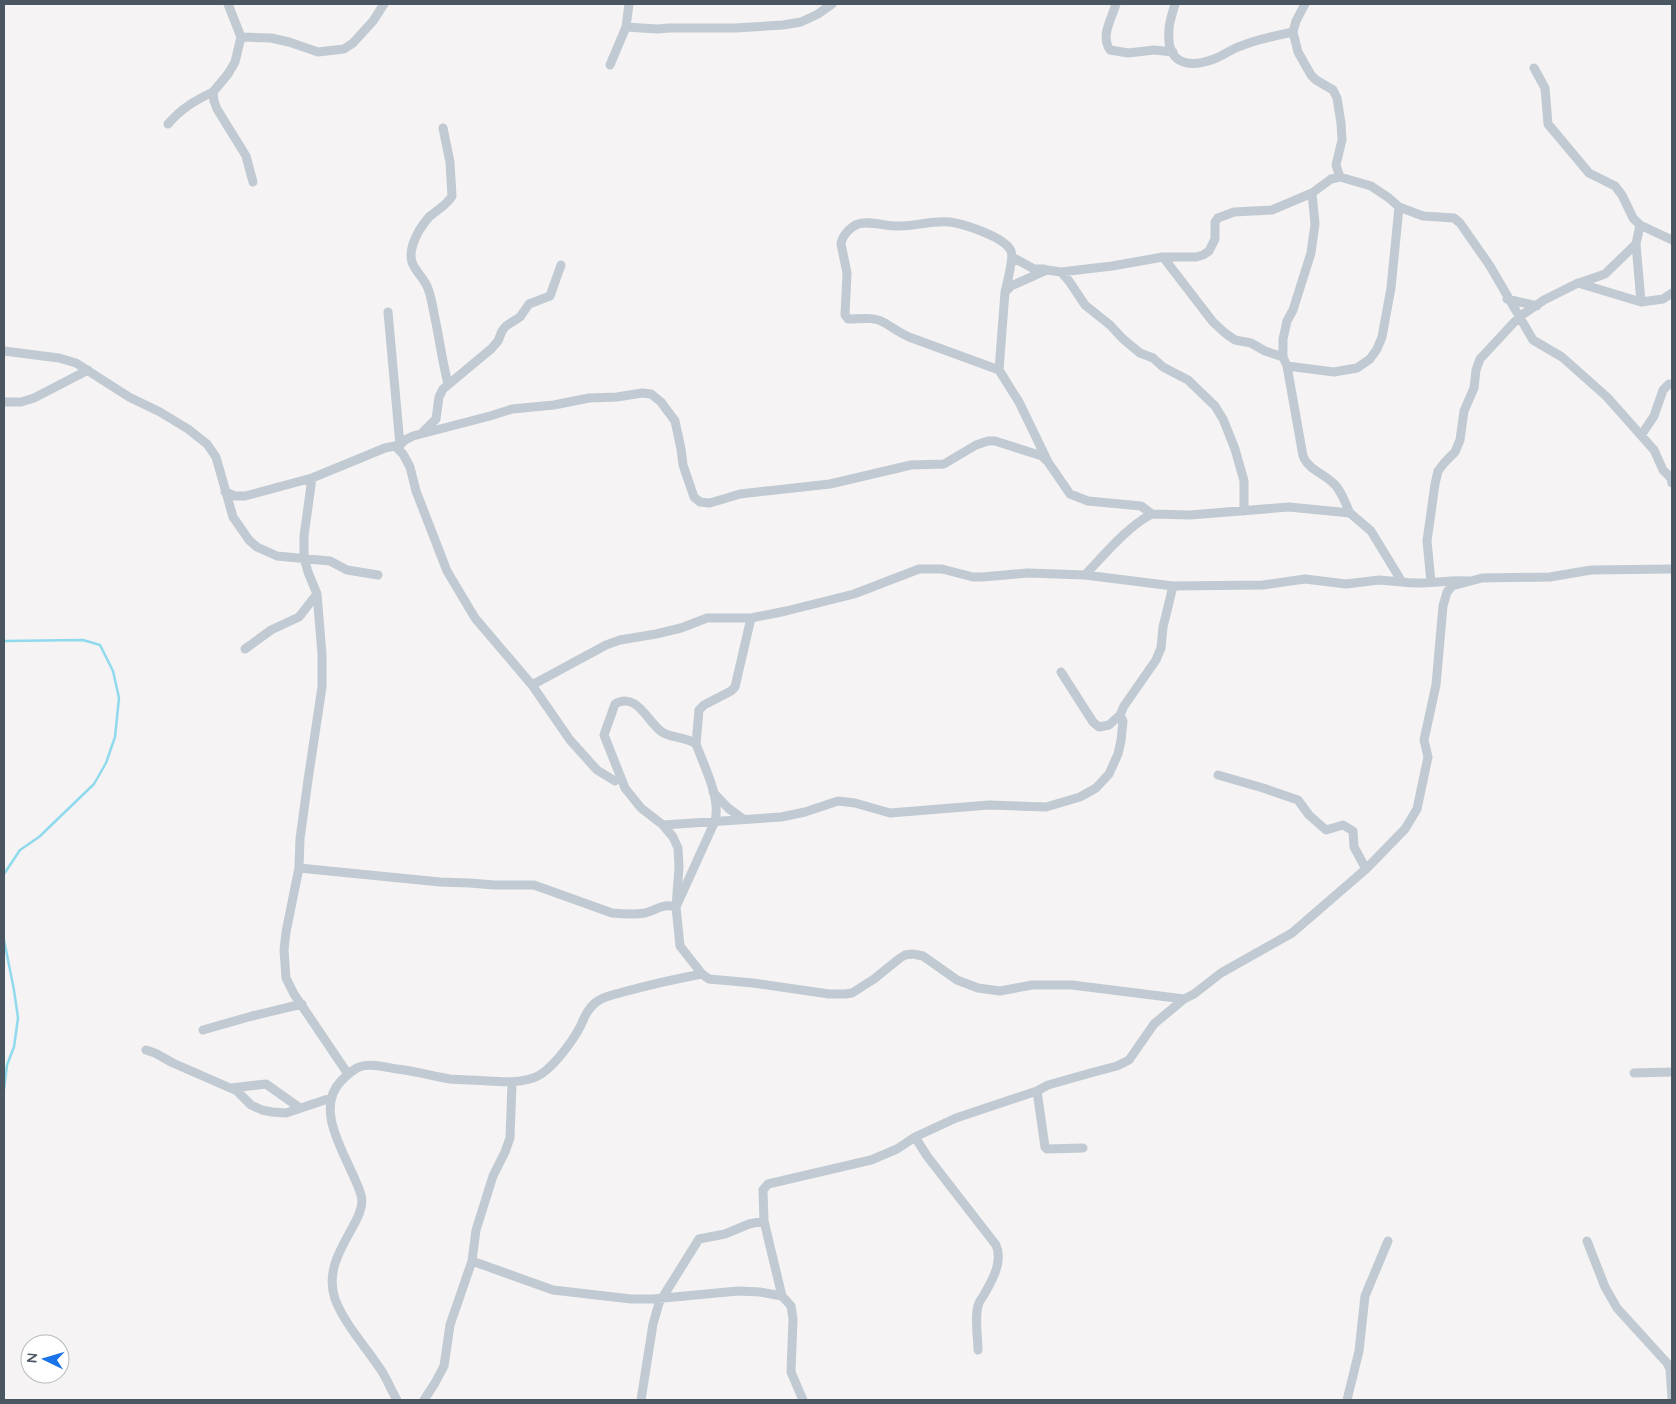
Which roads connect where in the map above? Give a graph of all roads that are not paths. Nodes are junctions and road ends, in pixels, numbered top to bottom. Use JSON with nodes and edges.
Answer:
{"nodes":[{"id":1,"x":228,"y":4,"type":"edge"},
{"id":2,"x":384,"y":4,"type":"edge"},
{"id":3,"x":629,"y":4,"type":"edge"},
{"id":4,"x":832,"y":4,"type":"edge"},
{"id":5,"x":1116,"y":4,"type":"edge"},
{"id":6,"x":1175,"y":4,"type":"edge"},
{"id":7,"x":1305,"y":4,"type":"edge"},
{"id":8,"x":626,"y":27,"type":"junction"},
{"id":9,"x":1293,"y":32,"type":"junction"},
{"id":10,"x":240,"y":37,"type":"junction"},
{"id":11,"x":1173,"y":52,"type":"junction"},
{"id":12,"x":610,"y":65,"type":"dead end"},
{"id":13,"x":1534,"y":68,"type":"dead end"},
{"id":14,"x":214,"y":92,"type":"junction"},
{"id":15,"x":168,"y":124,"type":"dead end"},
{"id":16,"x":443,"y":128,"type":"dead end"},
{"id":17,"x":1340,"y":177,"type":"junction"},
{"id":18,"x":254,"y":182,"type":"dead end"},
{"id":19,"x":1312,"y":193,"type":"junction"},
{"id":20,"x":1399,"y":207,"type":"junction"},
{"id":21,"x":1640,"y":225,"type":"junction"},
{"id":22,"x":1672,"y":240,"type":"edge"},
{"id":23,"x":1636,"y":244,"type":"junction"},
{"id":24,"x":1012,"y":257,"type":"junction"},
{"id":25,"x":1163,"y":257,"type":"junction"},
{"id":26,"x":561,"y":265,"type":"dead end"},
{"id":27,"x":1047,"y":270,"type":"junction"},
{"id":28,"x":1061,"y":272,"type":"junction"},
{"id":29,"x":1578,"y":284,"type":"junction"},
{"id":30,"x":1005,"y":292,"type":"junction"},
{"id":31,"x":1672,"y":293,"type":"edge"},
{"id":32,"x":1508,"y":299,"type":"junction"},
{"id":33,"x":1641,"y":302,"type":"junction"},
{"id":34,"x":1537,"y":306,"type":"junction"},
{"id":35,"x":388,"y":312,"type":"dead end"},
{"id":36,"x":1520,"y":317,"type":"junction"},
{"id":37,"x":4,"y":351,"type":"edge"},
{"id":38,"x":1282,"y":357,"type":"junction"},
{"id":39,"x":1287,"y":366,"type":"junction"},
{"id":40,"x":88,"y":370,"type":"junction"},
{"id":41,"x":999,"y":370,"type":"junction"},
{"id":42,"x":448,"y":384,"type":"junction"},
{"id":43,"x":1668,"y":384,"type":"dead end"},
{"id":44,"x":6,"y":402,"type":"dead end"},
{"id":45,"x":420,"y":434,"type":"junction"},
{"id":46,"x":1642,"y":434,"type":"junction"},
{"id":47,"x":397,"y":445,"type":"junction"},
{"id":48,"x":1048,"y":462,"type":"junction"},
{"id":49,"x":312,"y":478,"type":"junction"},
{"id":50,"x":1672,"y":483,"type":"edge"},
{"id":51,"x":225,"y":492,"type":"junction"},
{"id":52,"x":1244,"y":511,"type":"junction"},
{"id":53,"x":1350,"y":513,"type":"junction"},
{"id":54,"x":1152,"y":514,"type":"junction"},
{"id":55,"x":304,"y":558,"type":"junction"},
{"id":56,"x":1672,"y":569,"type":"edge"},
{"id":57,"x":378,"y":575,"type":"dead end"},
{"id":58,"x":1085,"y":575,"type":"junction"},
{"id":59,"x":1469,"y":581,"type":"junction"},
{"id":60,"x":1402,"y":582,"type":"junction"},
{"id":61,"x":1431,"y":582,"type":"junction"},
{"id":62,"x":1173,"y":586,"type":"junction"},
{"id":63,"x":317,"y":594,"type":"junction"},
{"id":64,"x":751,"y":618,"type":"junction"},
{"id":65,"x":245,"y":649,"type":"dead end"},
{"id":66,"x":1061,"y":672,"type":"dead end"},
{"id":67,"x":532,"y":685,"type":"junction"},
{"id":68,"x":1120,"y":715,"type":"junction"},
{"id":69,"x":696,"y":744,"type":"junction"},
{"id":70,"x":1218,"y":775,"type":"dead end"},
{"id":71,"x":615,"y":781,"type":"dead end"},
{"id":72,"x":713,"y":791,"type":"junction"},
{"id":73,"x":743,"y":819,"type":"junction"},
{"id":74,"x":715,"y":821,"type":"junction"},
{"id":75,"x":663,"y":825,"type":"junction"},
{"id":76,"x":299,"y":868,"type":"junction"},
{"id":77,"x":1366,"y":870,"type":"junction"},
{"id":78,"x":676,"y":906,"type":"junction"},
{"id":79,"x":702,"y":974,"type":"junction"},
{"id":80,"x":1184,"y":999,"type":"junction"},
{"id":81,"x":302,"y":1004,"type":"junction"},
{"id":82,"x":203,"y":1030,"type":"dead end"},
{"id":83,"x":146,"y":1050,"type":"dead end"},
{"id":84,"x":1672,"y":1072,"type":"edge"},
{"id":85,"x":1634,"y":1073,"type":"dead end"},
{"id":86,"x":348,"y":1074,"type":"junction"},
{"id":87,"x":512,"y":1083,"type":"junction"},
{"id":88,"x":231,"y":1088,"type":"junction"},
{"id":89,"x":1037,"y":1091,"type":"junction"},
{"id":90,"x":331,"y":1098,"type":"junction"},
{"id":91,"x":300,"y":1108,"type":"junction"},
{"id":92,"x":915,"y":1136,"type":"junction"},
{"id":93,"x":1083,"y":1148,"type":"dead end"},
{"id":94,"x":764,"y":1220,"type":"junction"},
{"id":95,"x":1388,"y":1241,"type":"dead end"},
{"id":96,"x":1586,"y":1241,"type":"dead end"},
{"id":97,"x":472,"y":1261,"type":"junction"},
{"id":98,"x":782,"y":1296,"type":"junction"},
{"id":99,"x":662,"y":1297,"type":"junction"},
{"id":100,"x":978,"y":1350,"type":"dead end"},
{"id":101,"x":1671,"y":1367,"type":"edge"},
{"id":102,"x":1672,"y":1398,"type":"edge"},
{"id":103,"x":397,"y":1400,"type":"edge"},
{"id":104,"x":424,"y":1400,"type":"edge"},
{"id":105,"x":641,"y":1400,"type":"edge"},
{"id":106,"x":803,"y":1400,"type":"edge"},
{"id":107,"x":1347,"y":1400,"type":"edge"}],
"edges":[{"from":1,"to":10,"type":"street"},
{"from":2,"to":10,"type":"street"},
{"from":3,"to":8,"type":"street"},
{"from":4,"to":8,"type":"street"},
{"from":5,"to":11,"type":"street"},
{"from":6,"to":11,"type":"street"},
{"from":7,"to":9,"type":"street"},
{"from":8,"to":12,"type":"street"},
{"from":9,"to":11,"type":"street"},
{"from":9,"to":17,"type":"street"},
{"from":10,"to":14,"type":"street"},
{"from":13,"to":21,"type":"street"},
{"from":14,"to":15,"type":"street"},
{"from":14,"to":18,"type":"street"},
{"from":16,"to":42,"type":"street"},
{"from":17,"to":19,"type":"street"},
{"from":17,"to":20,"type":"street"},
{"from":19,"to":25,"type":"street"},
{"from":19,"to":38,"type":"street"},
{"from":20,"to":32,"type":"street"},
{"from":20,"to":39,"type":"street"},
{"from":21,"to":22,"type":"street"},
{"from":21,"to":23,"type":"street"},
{"from":23,"to":29,"type":"street"},
{"from":23,"to":33,"type":"street"},
{"from":24,"to":27,"type":"street"},
{"from":24,"to":30,"type":"street"},
{"from":24,"to":41,"type":"street"},
{"from":25,"to":28,"type":"street"},
{"from":25,"to":38,"type":"street"},
{"from":26,"to":42,"type":"street"},
{"from":27,"to":28,"type":"street"},
{"from":27,"to":30,"type":"street"},
{"from":28,"to":52,"type":"street"},
{"from":29,"to":33,"type":"street"},
{"from":29,"to":34,"type":"street"},
{"from":30,"to":41,"type":"street"},
{"from":31,"to":33,"type":"street"},
{"from":32,"to":34,"type":"street"},
{"from":32,"to":36,"type":"street"},
{"from":34,"to":36,"type":"street"},
{"from":35,"to":47,"type":"street"},
{"from":36,"to":46,"type":"street"},
{"from":36,"to":61,"type":"street"},
{"from":37,"to":40,"type":"street"},
{"from":38,"to":39,"type":"street"},
{"from":39,"to":53,"type":"street"},
{"from":40,"to":44,"type":"street"},
{"from":40,"to":51,"type":"street"},
{"from":41,"to":48,"type":"street"},
{"from":42,"to":45,"type":"street"},
{"from":43,"to":46,"type":"street"},
{"from":45,"to":47,"type":"street"},
{"from":45,"to":48,"type":"street"},
{"from":46,"to":50,"type":"street"},
{"from":47,"to":49,"type":"street"},
{"from":47,"to":67,"type":"street"},
{"from":48,"to":54,"type":"street"},
{"from":49,"to":51,"type":"street"},
{"from":49,"to":55,"type":"street"},
{"from":51,"to":55,"type":"street"},
{"from":52,"to":53,"type":"street"},
{"from":52,"to":54,"type":"street"},
{"from":53,"to":60,"type":"street"},
{"from":54,"to":58,"type":"street"},
{"from":55,"to":57,"type":"street"},
{"from":55,"to":63,"type":"street"},
{"from":56,"to":59,"type":"street"},
{"from":58,"to":62,"type":"street"},
{"from":58,"to":64,"type":"street"},
{"from":59,"to":61,"type":"street"},
{"from":59,"to":77,"type":"street"},
{"from":60,"to":61,"type":"street"},
{"from":60,"to":62,"type":"street"},
{"from":62,"to":68,"type":"street"},
{"from":63,"to":65,"type":"street"},
{"from":63,"to":76,"type":"street"},
{"from":64,"to":67,"type":"street"},
{"from":64,"to":69,"type":"street"},
{"from":66,"to":68,"type":"street"},
{"from":67,"to":71,"type":"street"},
{"from":68,"to":73,"type":"street"},
{"from":69,"to":72,"type":"street"},
{"from":69,"to":75,"type":"street"},
{"from":70,"to":77,"type":"street"},
{"from":72,"to":73,"type":"street"},
{"from":72,"to":74,"type":"street"},
{"from":73,"to":74,"type":"street"},
{"from":74,"to":75,"type":"street"},
{"from":74,"to":78,"type":"street"},
{"from":75,"to":78,"type":"street"},
{"from":76,"to":78,"type":"street"},
{"from":76,"to":81,"type":"street"},
{"from":77,"to":80,"type":"street"},
{"from":78,"to":79,"type":"street"},
{"from":79,"to":80,"type":"street"},
{"from":79,"to":87,"type":"street"},
{"from":80,"to":89,"type":"street"},
{"from":81,"to":82,"type":"street"},
{"from":81,"to":86,"type":"street"},
{"from":83,"to":88,"type":"street"},
{"from":84,"to":85,"type":"street"},
{"from":86,"to":87,"type":"street"},
{"from":86,"to":90,"type":"street"},
{"from":87,"to":97,"type":"street"},
{"from":88,"to":91,"type":"street"},
{"from":88,"to":91,"type":"street"},
{"from":89,"to":92,"type":"street"},
{"from":89,"to":93,"type":"street"},
{"from":90,"to":91,"type":"street"},
{"from":90,"to":103,"type":"street"},
{"from":92,"to":94,"type":"street"},
{"from":92,"to":100,"type":"street"},
{"from":94,"to":98,"type":"street"},
{"from":94,"to":99,"type":"street"},
{"from":95,"to":107,"type":"street"},
{"from":96,"to":101,"type":"street"},
{"from":97,"to":99,"type":"street"},
{"from":97,"to":104,"type":"street"},
{"from":98,"to":99,"type":"street"},
{"from":98,"to":106,"type":"street"},
{"from":99,"to":105,"type":"street"},
{"from":101,"to":102,"type":"street"}]}
